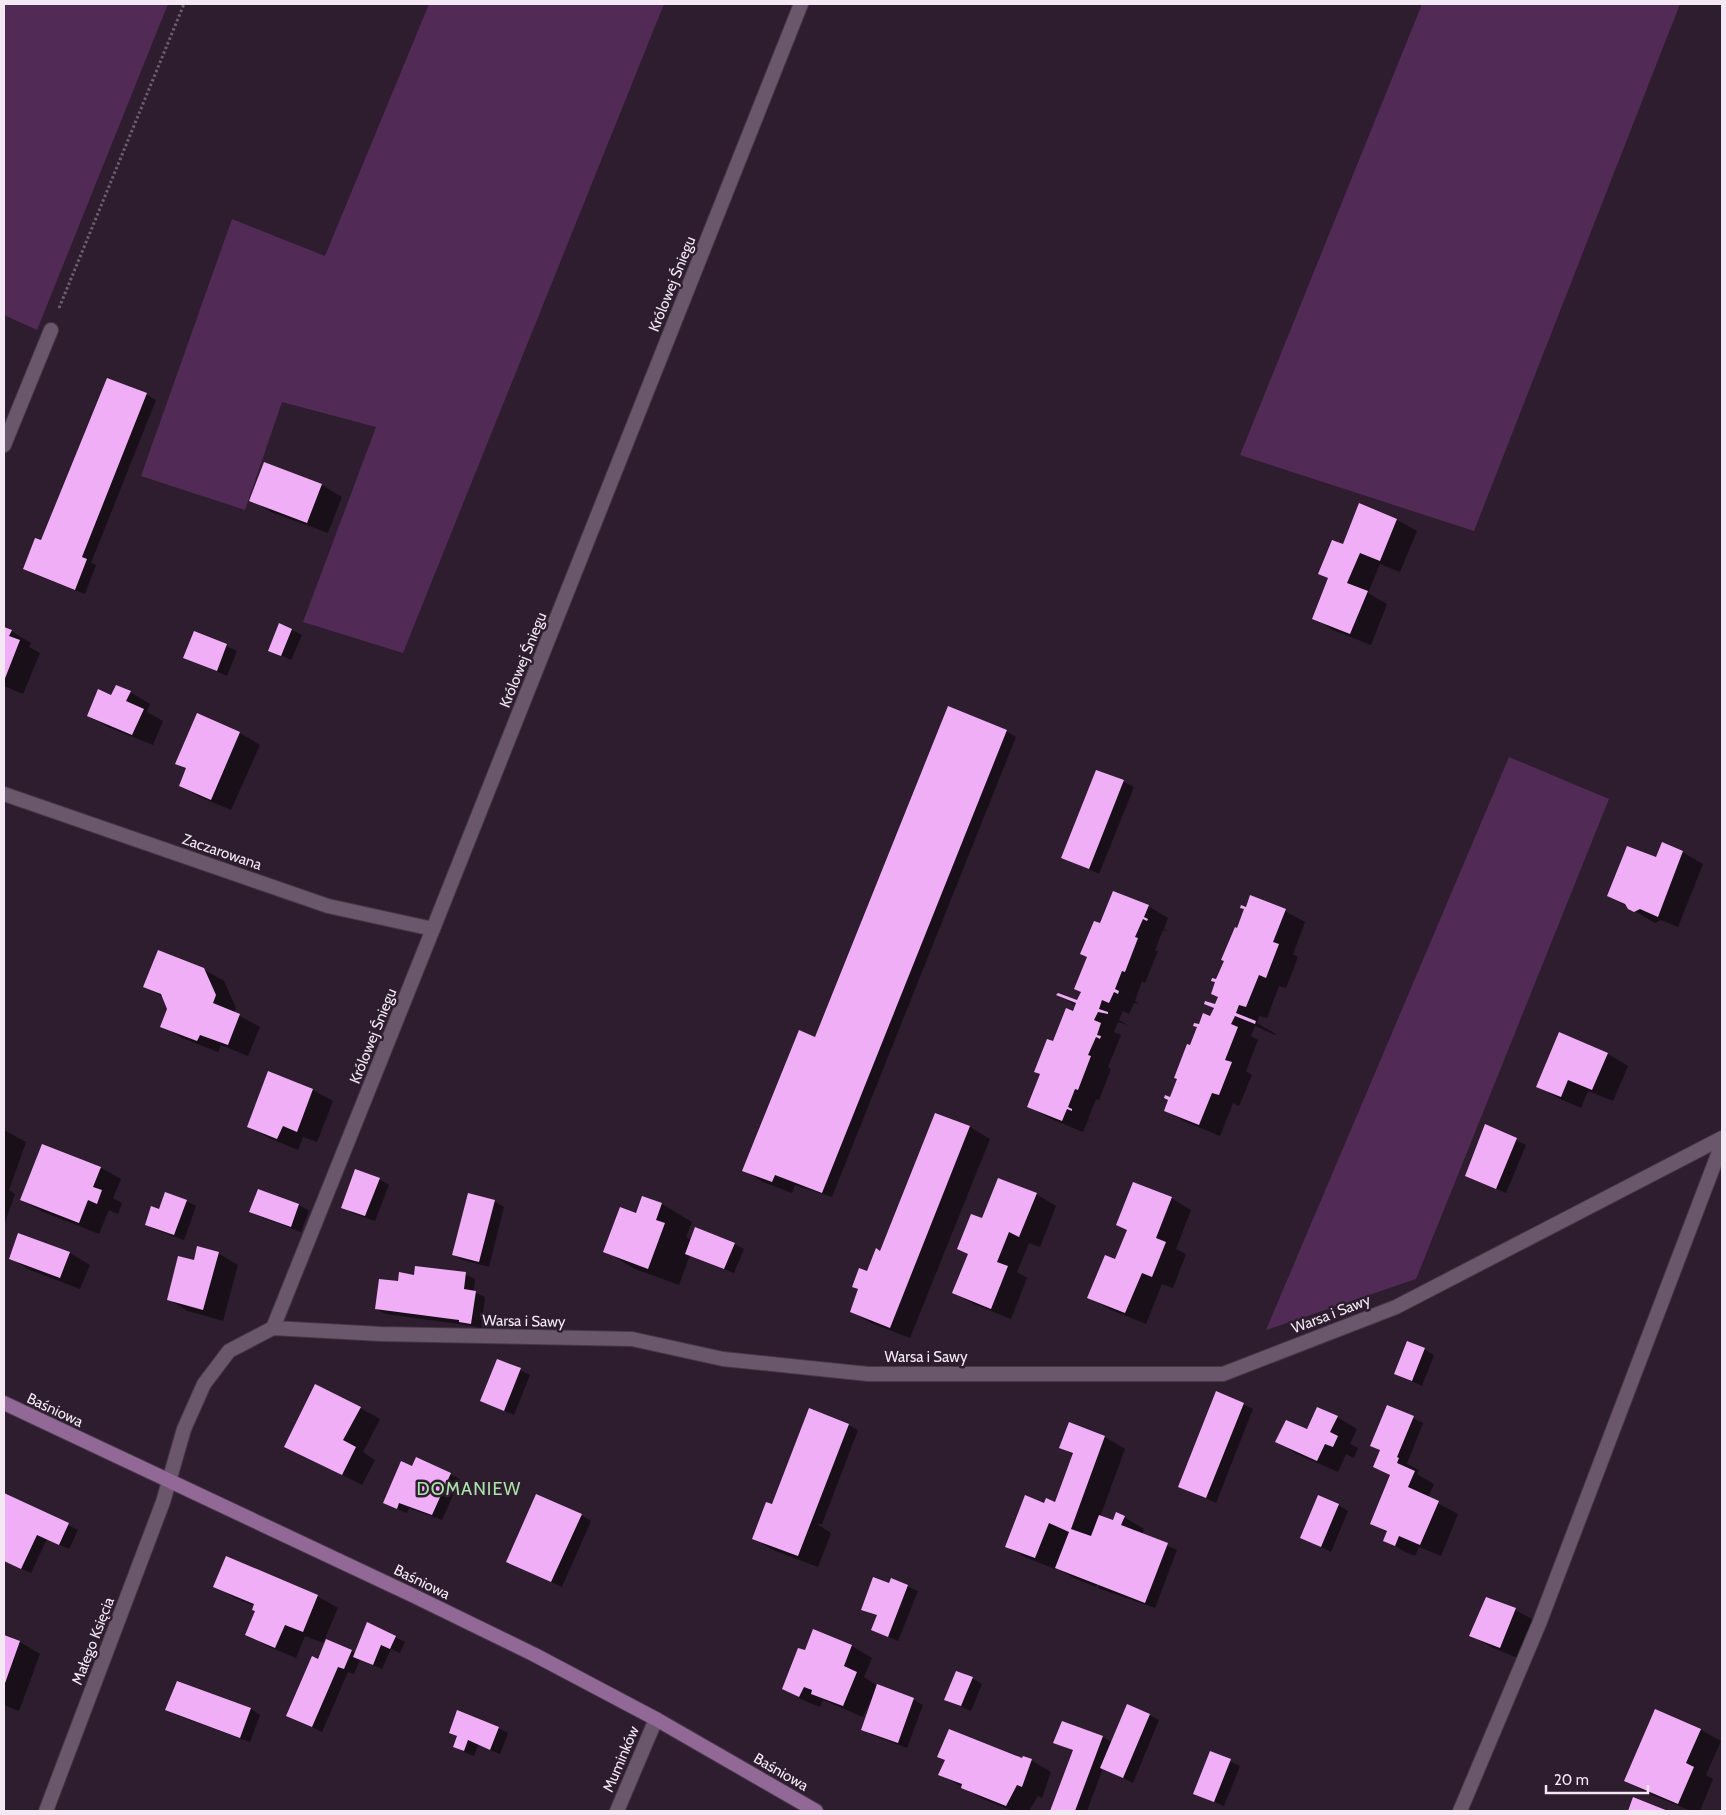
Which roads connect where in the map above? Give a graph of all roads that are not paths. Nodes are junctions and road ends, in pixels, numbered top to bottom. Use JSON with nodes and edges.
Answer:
{"nodes":[{"id":1,"x":801,"y":4,"type":"edge"},
{"id":2,"x":50,"y":330,"type":"road end"},
{"id":3,"x":4,"y":445,"type":"edge"},
{"id":4,"x":4,"y":794,"type":"edge"},
{"id":5,"x":433,"y":929,"type":"junction"},
{"id":6,"x":1722,"y":1138,"type":"edge"},
{"id":7,"x":1722,"y":1144,"type":"edge"},
{"id":8,"x":273,"y":1328,"type":"junction"},
{"id":9,"x":4,"y":1404,"type":"edge"},
{"id":10,"x":169,"y":1481,"type":"junction"},
{"id":11,"x":656,"y":1719,"type":"junction"},
{"id":12,"x":46,"y":1811,"type":"edge"},
{"id":13,"x":617,"y":1811,"type":"edge"},
{"id":14,"x":816,"y":1811,"type":"edge"},
{"id":15,"x":1460,"y":1811,"type":"edge"}],
"edges":[{"from":1,"to":5,"type":"street","name":"Królowej Śniegu"},
{"from":2,"to":3,"type":"street"},
{"from":4,"to":5,"type":"street","name":"Zaczarowana"},
{"from":5,"to":8,"type":"street","name":"Królowej Śniegu"},
{"from":6,"to":8,"type":"street","name":"Warsa i Sawy"},
{"from":7,"to":15,"type":"street"},
{"from":8,"to":10,"type":"street"},
{"from":9,"to":10,"type":"main road","name":"Baśniowa"},
{"from":10,"to":11,"type":"main road","name":"Baśniowa"},
{"from":10,"to":12,"type":"street","name":"Małego Księcia"},
{"from":11,"to":13,"type":"street","name":"Muminków"},
{"from":11,"to":14,"type":"main road","name":"Baśniowa"}]}
